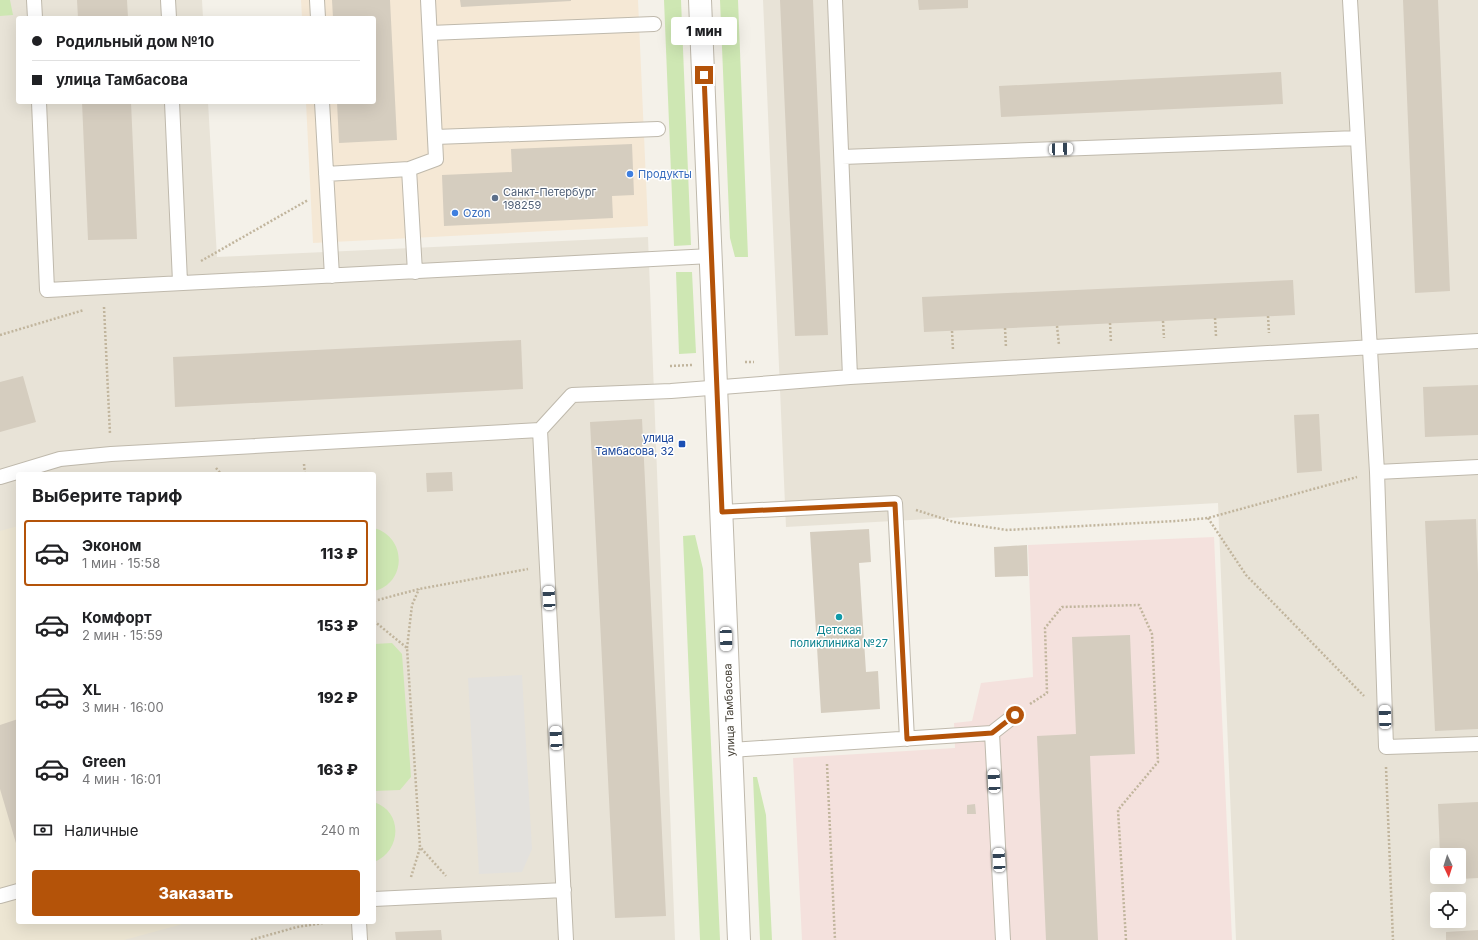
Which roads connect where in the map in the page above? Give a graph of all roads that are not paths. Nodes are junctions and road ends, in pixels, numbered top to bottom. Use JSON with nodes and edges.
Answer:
{"nodes":[{"id":1,"x":34,"y":0,"type":"edge"},
{"id":2,"x":168,"y":0,"type":"edge"},
{"id":3,"x":317,"y":0,"type":"edge"},
{"id":4,"x":428,"y":0,"type":"edge"},
{"id":5,"x":700,"y":0,"type":"edge"},
{"id":6,"x":835,"y":0,"type":"edge"},
{"id":7,"x":1350,"y":0,"type":"edge"},
{"id":8,"x":35,"y":16,"type":"edge"},
{"id":9,"x":169,"y":16,"type":"edge"},
{"id":10,"x":318,"y":16,"type":"edge"},
{"id":11,"x":654,"y":24,"type":"dead end"},
{"id":12,"x":430,"y":33,"type":"junction"},
{"id":13,"x":39,"y":104,"type":"edge"},
{"id":14,"x":172,"y":104,"type":"edge"},
{"id":15,"x":322,"y":104,"type":"edge"},
{"id":16,"x":658,"y":129,"type":"dead end"},
{"id":17,"x":435,"y":137,"type":"junction"},
{"id":18,"x":1358,"y":138,"type":"junction"},
{"id":19,"x":842,"y":157,"type":"junction"},
{"id":20,"x":409,"y":169,"type":"junction"},
{"id":21,"x":326,"y":174,"type":"junction"},
{"id":22,"x":711,"y":256,"type":"junction"},
{"id":23,"x":415,"y":272,"type":"junction"},
{"id":24,"x":332,"y":276,"type":"junction"},
{"id":25,"x":180,"y":277,"type":"junction"},
{"id":26,"x":1478,"y":341,"type":"edge"},
{"id":27,"x":1370,"y":349,"type":"junction"},
{"id":28,"x":850,"y":377,"type":"junction"},
{"id":29,"x":716,"y":387,"type":"junction"},
{"id":30,"x":540,"y":430,"type":"junction"},
{"id":31,"x":1478,"y":467,"type":"edge"},
{"id":32,"x":16,"y":472,"type":"edge"},
{"id":33,"x":17,"y":472,"type":"edge"},
{"id":34,"x":1377,"y":472,"type":"junction"},
{"id":35,"x":0,"y":477,"type":"edge"},
{"id":36,"x":722,"y":512,"type":"junction"},
{"id":37,"x":1015,"y":715,"type":"road end"},
{"id":38,"x":992,"y":733,"type":"junction"},
{"id":39,"x":907,"y":739,"type":"junction"},
{"id":40,"x":1478,"y":744,"type":"edge"},
{"id":41,"x":731,"y":750,"type":"junction"},
{"id":42,"x":564,"y":890,"type":"junction"},
{"id":43,"x":16,"y":892,"type":"edge"},
{"id":44,"x":0,"y":896,"type":"edge"},
{"id":45,"x":376,"y":899,"type":"edge"},
{"id":46,"x":359,"y":924,"type":"edge"},
{"id":47,"x":360,"y":940,"type":"edge"},
{"id":48,"x":566,"y":940,"type":"edge"},
{"id":49,"x":739,"y":940,"type":"edge"},
{"id":50,"x":1003,"y":940,"type":"edge"}],
"edges":[{"from":1,"to":8,"type":"lane"},
{"from":2,"to":9,"type":"lane"},
{"from":3,"to":10,"type":"lane"},
{"from":4,"to":12,"type":"lane"},
{"from":5,"to":22,"type":"street","name":"улица Тамбасова"},
{"from":6,"to":19,"type":"lane"},
{"from":7,"to":18,"type":"lane"},
{"from":11,"to":12,"type":"lane"},
{"from":12,"to":17,"type":"lane"},
{"from":13,"to":25,"type":"lane"},
{"from":14,"to":25,"type":"lane"},
{"from":15,"to":21,"type":"lane"},
{"from":16,"to":17,"type":"lane"},
{"from":17,"to":20,"type":"lane"},
{"from":18,"to":19,"type":"lane"},
{"from":18,"to":27,"type":"lane"},
{"from":19,"to":28,"type":"lane"},
{"from":20,"to":21,"type":"lane"},
{"from":20,"to":23,"type":"lane"},
{"from":21,"to":24,"type":"lane"},
{"from":22,"to":23,"type":"lane"},
{"from":22,"to":29,"type":"street","name":"улица Тамбасова"},
{"from":23,"to":24,"type":"lane"},
{"from":24,"to":25,"type":"lane"},
{"from":26,"to":27,"type":"lane"},
{"from":27,"to":28,"type":"lane"},
{"from":27,"to":34,"type":"lane"},
{"from":28,"to":29,"type":"lane"},
{"from":29,"to":30,"type":"lane"},
{"from":29,"to":36,"type":"street","name":"улица Тамбасова"},
{"from":30,"to":33,"type":"lane"},
{"from":30,"to":42,"type":"lane"},
{"from":31,"to":34,"type":"lane"},
{"from":32,"to":35,"type":"lane"},
{"from":34,"to":40,"type":"lane"},
{"from":36,"to":39,"type":"lane"},
{"from":36,"to":41,"type":"street","name":"улица Тамбасова"},
{"from":37,"to":38,"type":"lane"},
{"from":38,"to":39,"type":"lane"},
{"from":38,"to":50,"type":"lane"},
{"from":39,"to":41,"type":"lane"},
{"from":41,"to":49,"type":"street","name":"улица Тамбасова"},
{"from":42,"to":45,"type":"lane"},
{"from":42,"to":48,"type":"lane"},
{"from":43,"to":44,"type":"lane"},
{"from":46,"to":47,"type":"lane"}]}
